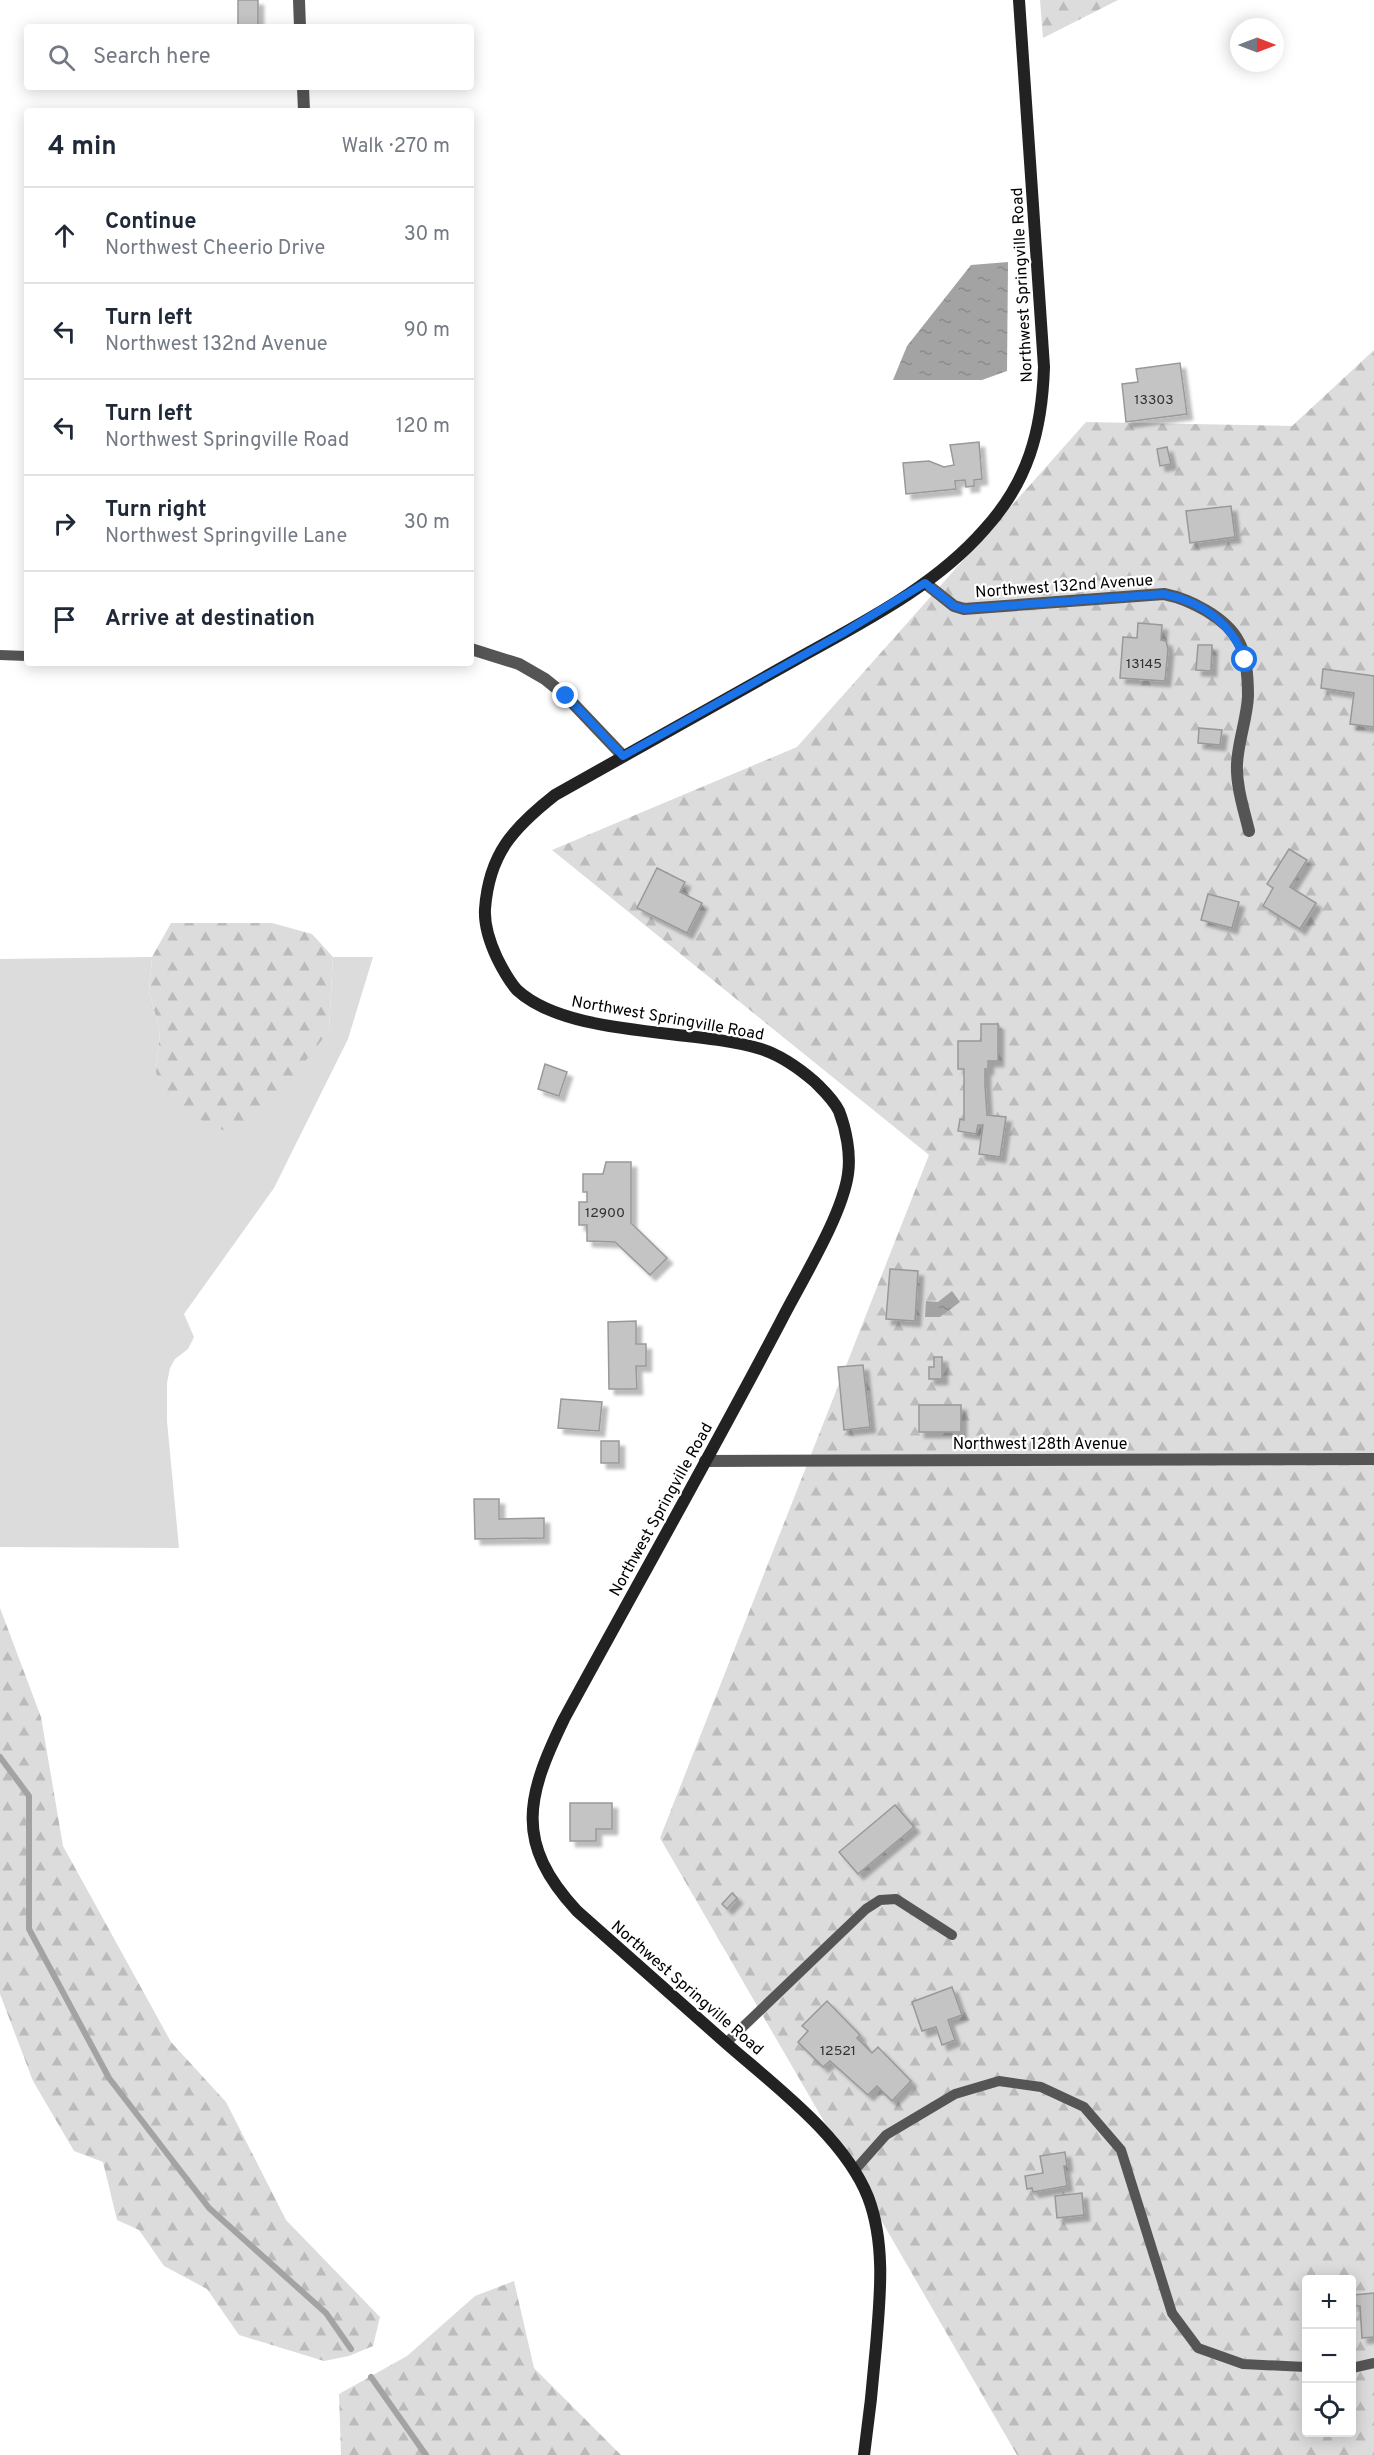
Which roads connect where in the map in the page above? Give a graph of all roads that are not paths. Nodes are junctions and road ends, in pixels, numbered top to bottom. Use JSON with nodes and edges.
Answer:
{"nodes":[{"id":1,"x":299,"y":0,"type":"edge"},
{"id":2,"x":1019,"y":0,"type":"edge"},
{"id":3,"x":300,"y":24,"type":"edge"},
{"id":4,"x":303,"y":90,"type":"edge"},
{"id":5,"x":304,"y":108,"type":"edge"},
{"id":6,"x":925,"y":583,"type":"junction"},
{"id":7,"x":474,"y":650,"type":"edge"},
{"id":8,"x":0,"y":655,"type":"edge"},
{"id":9,"x":24,"y":656,"type":"edge"},
{"id":10,"x":623,"y":756,"type":"junction"},
{"id":11,"x":1249,"y":831,"type":"dead end"},
{"id":12,"x":1374,"y":1459,"type":"edge"},
{"id":13,"x":705,"y":1461,"type":"junction"},
{"id":14,"x":952,"y":1935,"type":"dead end"},
{"id":15,"x":726,"y":2043,"type":"junction"},
{"id":16,"x":854,"y":2171,"type":"junction"},
{"id":17,"x":1374,"y":2363,"type":"edge"},
{"id":18,"x":1302,"y":2367,"type":"edge"},
{"id":19,"x":1356,"y":2367,"type":"edge"},
{"id":20,"x":864,"y":2455,"type":"edge"}],
"edges":[{"from":1,"to":3,"type":"street"},
{"from":2,"to":6,"type":"street","name":"Northwest Springville Road"},
{"from":4,"to":5,"type":"street"},
{"from":6,"to":10,"type":"street","name":"Northwest Springville Road"},
{"from":6,"to":11,"type":"street","name":"Northwest 132nd Avenue"},
{"from":7,"to":10,"type":"street"},
{"from":8,"to":9,"type":"lane"},
{"from":10,"to":13,"type":"street","name":"Northwest Springville Road"},
{"from":12,"to":13,"type":"street","name":"Northwest 128th Avenue"},
{"from":13,"to":15,"type":"street","name":"Northwest Springville Road"},
{"from":14,"to":15,"type":"lane"},
{"from":15,"to":16,"type":"street","name":"Northwest Springville Road"},
{"from":16,"to":18,"type":"lane"},
{"from":16,"to":20,"type":"street","name":"Northwest Springville Road"},
{"from":17,"to":19,"type":"lane"}]}
